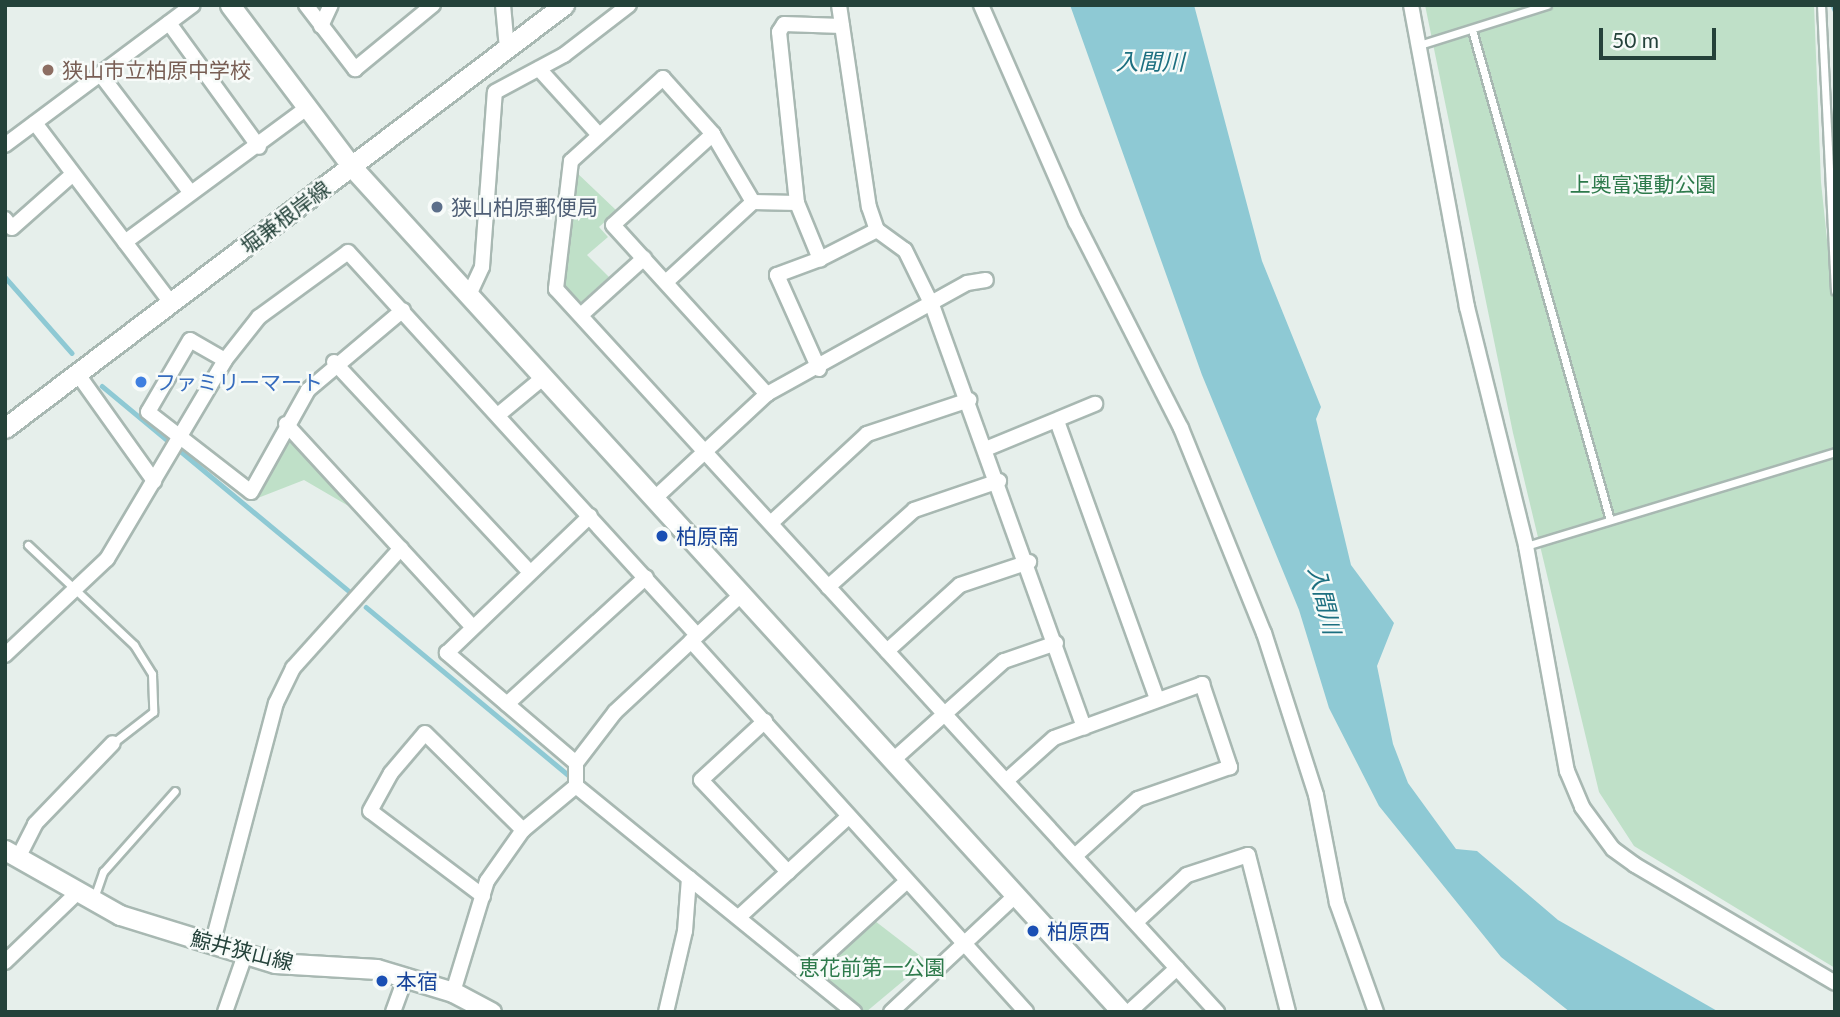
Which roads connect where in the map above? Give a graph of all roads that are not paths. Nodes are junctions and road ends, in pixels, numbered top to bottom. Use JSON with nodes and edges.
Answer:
{"nodes":[{"id":1,"x":193,"y":5,"type":"edge"},
{"id":2,"x":230,"y":5,"type":"edge"},
{"id":3,"x":306,"y":5,"type":"edge"},
{"id":4,"x":331,"y":5,"type":"edge"},
{"id":5,"x":433,"y":5,"type":"edge"},
{"id":6,"x":503,"y":5,"type":"edge"},
{"id":7,"x":564,"y":5,"type":"edge"},
{"id":8,"x":629,"y":5,"type":"edge"},
{"id":9,"x":839,"y":5,"type":"edge"},
{"id":10,"x":981,"y":5,"type":"edge"},
{"id":11,"x":1411,"y":5,"type":"edge"},
{"id":12,"x":1547,"y":5,"type":"edge"},
{"id":13,"x":1821,"y":5,"type":"edge"},
{"id":14,"x":169,"y":23,"type":"junction"},
{"id":15,"x":321,"y":26,"type":"junction"},
{"id":16,"x":842,"y":26,"type":"junction"},
{"id":17,"x":1472,"y":30,"type":"junction"},
{"id":18,"x":1419,"y":45,"type":"junction"},
{"id":19,"x":508,"y":49,"type":"junction"},
{"id":20,"x":539,"y":69,"type":"junction"},
{"id":21,"x":101,"y":75,"type":"junction"},
{"id":22,"x":307,"y":108,"type":"junction"},
{"id":23,"x":35,"y":123,"type":"junction"},
{"id":24,"x":713,"y":134,"type":"junction"},
{"id":25,"x":599,"y":135,"type":"junction"},
{"id":26,"x":5,"y":145,"type":"edge"},
{"id":27,"x":259,"y":146,"type":"junction"},
{"id":28,"x":352,"y":167,"type":"junction"},
{"id":29,"x":73,"y":174,"type":"junction"},
{"id":30,"x":191,"y":193,"type":"junction"},
{"id":31,"x":753,"y":202,"type":"junction"},
{"id":32,"x":797,"y":203,"type":"junction"},
{"id":33,"x":5,"y":219,"type":"edge"},
{"id":34,"x":877,"y":230,"type":"junction"},
{"id":35,"x":125,"y":242,"type":"junction"},
{"id":36,"x":643,"y":258,"type":"junction"},
{"id":37,"x":820,"y":259,"type":"junction"},
{"id":38,"x":986,"y":281,"type":"dead end"},
{"id":39,"x":666,"y":282,"type":"junction"},
{"id":40,"x":1835,"y":291,"type":"edge"},
{"id":41,"x":469,"y":295,"type":"junction"},
{"id":42,"x":171,"y":303,"type":"junction"},
{"id":43,"x":932,"y":305,"type":"junction"},
{"id":44,"x":403,"y":310,"type":"junction"},
{"id":45,"x":581,"y":315,"type":"junction"},
{"id":46,"x":225,"y":360,"type":"junction"},
{"id":47,"x":334,"y":362,"type":"junction"},
{"id":48,"x":820,"y":369,"type":"junction"},
{"id":49,"x":77,"y":373,"type":"junction"},
{"id":50,"x":544,"y":377,"type":"junction"},
{"id":51,"x":767,"y":394,"type":"junction"},
{"id":52,"x":968,"y":400,"type":"junction"},
{"id":53,"x":1095,"y":404,"type":"dead end"},
{"id":54,"x":498,"y":415,"type":"junction"},
{"id":55,"x":1057,"y":421,"type":"junction"},
{"id":56,"x":286,"y":424,"type":"junction"},
{"id":57,"x":5,"y":428,"type":"edge"},
{"id":58,"x":181,"y":438,"type":"junction"},
{"id":59,"x":988,"y":448,"type":"junction"},
{"id":60,"x":705,"y":452,"type":"junction"},
{"id":61,"x":1835,"y":452,"type":"edge"},
{"id":62,"x":154,"y":481,"type":"junction"},
{"id":63,"x":999,"y":481,"type":"junction"},
{"id":64,"x":654,"y":498,"type":"junction"},
{"id":65,"x":590,"y":516,"type":"junction"},
{"id":66,"x":1610,"y":520,"type":"junction"},
{"id":67,"x":771,"y":523,"type":"junction"},
{"id":68,"x":28,"y":545,"type":"dead end"},
{"id":69,"x":1526,"y":546,"type":"junction"},
{"id":70,"x":401,"y":548,"type":"junction"},
{"id":71,"x":1029,"y":562,"type":"junction"},
{"id":72,"x":529,"y":571,"type":"junction"},
{"id":73,"x":646,"y":577,"type":"junction"},
{"id":74,"x":828,"y":587,"type":"junction"},
{"id":75,"x":77,"y":592,"type":"junction"},
{"id":76,"x":742,"y":594,"type":"junction"},
{"id":77,"x":471,"y":625,"type":"junction"},
{"id":78,"x":694,"y":638,"type":"junction"},
{"id":79,"x":1056,"y":643,"type":"junction"},
{"id":80,"x":887,"y":651,"type":"junction"},
{"id":81,"x":5,"y":655,"type":"edge"},
{"id":82,"x":1157,"y":699,"type":"junction"},
{"id":83,"x":507,"y":704,"type":"junction"},
{"id":84,"x":946,"y":713,"type":"junction"},
{"id":85,"x":765,"y":721,"type":"junction"},
{"id":86,"x":1084,"y":727,"type":"junction"},
{"id":87,"x":113,"y":743,"type":"joint"},
{"id":88,"x":892,"y":761,"type":"junction"},
{"id":89,"x":576,"y":763,"type":"junction"},
{"id":90,"x":1007,"y":780,"type":"junction"},
{"id":91,"x":576,"y":786,"type":"junction"},
{"id":92,"x":175,"y":791,"type":"dead end"},
{"id":93,"x":848,"y":817,"type":"junction"},
{"id":94,"x":523,"y":830,"type":"junction"},
{"id":95,"x":12,"y":854,"type":"edge"},
{"id":96,"x":1075,"y":856,"type":"junction"},
{"id":97,"x":788,"y":872,"type":"junction"},
{"id":98,"x":689,"y":878,"type":"junction"},
{"id":99,"x":906,"y":882,"type":"junction"},
{"id":100,"x":483,"y":896,"type":"junction"},
{"id":101,"x":1015,"y":896,"type":"junction"},
{"id":102,"x":85,"y":898,"type":"junction"},
{"id":103,"x":739,"y":918,"type":"junction"},
{"id":104,"x":1136,"y":922,"type":"junction"},
{"id":105,"x":964,"y":944,"type":"junction"},
{"id":106,"x":212,"y":945,"type":"junction"},
{"id":107,"x":245,"y":955,"type":"junction"},
{"id":108,"x":5,"y":962,"type":"edge"},
{"id":109,"x":1177,"y":968,"type":"junction"},
{"id":110,"x":807,"y":971,"type":"junction"},
{"id":111,"x":406,"y":977,"type":"junction"},
{"id":112,"x":1835,"y":983,"type":"edge"},
{"id":113,"x":453,"y":992,"type":"junction"},
{"id":114,"x":225,"y":1012,"type":"edge"},
{"id":115,"x":393,"y":1012,"type":"edge"},
{"id":116,"x":491,"y":1012,"type":"edge"},
{"id":117,"x":666,"y":1012,"type":"edge"},
{"id":118,"x":854,"y":1012,"type":"edge"},
{"id":119,"x":891,"y":1012,"type":"edge"},
{"id":120,"x":1026,"y":1012,"type":"edge"},
{"id":121,"x":1122,"y":1012,"type":"edge"},
{"id":122,"x":1129,"y":1012,"type":"edge"},
{"id":123,"x":1217,"y":1012,"type":"edge"},
{"id":124,"x":1287,"y":1012,"type":"edge"},
{"id":125,"x":1376,"y":1012,"type":"edge"}],
"edges":[{"from":1,"to":14,"type":"street"},
{"from":2,"to":22,"type":"street"},
{"from":3,"to":15,"type":"street"},
{"from":4,"to":15,"type":"street"},
{"from":5,"to":15,"type":"street"},
{"from":6,"to":19,"type":"street"},
{"from":7,"to":19,"type":"street","name":"堀兼根岸線"},
{"from":8,"to":20,"type":"street"},
{"from":9,"to":16,"type":"street"},
{"from":10,"to":125,"type":"street"},
{"from":11,"to":18,"type":"street"},
{"from":12,"to":17,"type":"lane"},
{"from":13,"to":40,"type":"lane"},
{"from":14,"to":21,"type":"street"},
{"from":14,"to":27,"type":"street"},
{"from":16,"to":32,"type":"street"},
{"from":16,"to":34,"type":"street"},
{"from":17,"to":18,"type":"lane"},
{"from":17,"to":66,"type":"lane"},
{"from":18,"to":69,"type":"street"},
{"from":19,"to":28,"type":"street","name":"堀兼根岸線"},
{"from":20,"to":25,"type":"street"},
{"from":20,"to":41,"type":"street"},
{"from":21,"to":23,"type":"street"},
{"from":21,"to":30,"type":"street"},
{"from":22,"to":27,"type":"street"},
{"from":22,"to":28,"type":"street"},
{"from":23,"to":26,"type":"street"},
{"from":23,"to":29,"type":"street"},
{"from":24,"to":25,"type":"street"},
{"from":24,"to":31,"type":"street"},
{"from":24,"to":36,"type":"street"},
{"from":25,"to":45,"type":"street"},
{"from":27,"to":30,"type":"street"},
{"from":28,"to":41,"type":"street"},
{"from":28,"to":42,"type":"street","name":"堀兼根岸線"},
{"from":29,"to":33,"type":"street"},
{"from":29,"to":35,"type":"street"},
{"from":30,"to":35,"type":"street"},
{"from":31,"to":32,"type":"street"},
{"from":31,"to":39,"type":"street"},
{"from":32,"to":37,"type":"street"},
{"from":34,"to":37,"type":"street"},
{"from":34,"to":43,"type":"street"},
{"from":35,"to":42,"type":"street"},
{"from":36,"to":39,"type":"street"},
{"from":36,"to":45,"type":"street"},
{"from":37,"to":48,"type":"street"},
{"from":38,"to":43,"type":"street"},
{"from":39,"to":51,"type":"street"},
{"from":41,"to":50,"type":"street"},
{"from":42,"to":49,"type":"street","name":"堀兼根岸線"},
{"from":43,"to":48,"type":"street"},
{"from":43,"to":52,"type":"street"},
{"from":44,"to":46,"type":"street"},
{"from":44,"to":47,"type":"street"},
{"from":44,"to":54,"type":"street"},
{"from":45,"to":60,"type":"street"},
{"from":46,"to":58,"type":"street"},
{"from":46,"to":58,"type":"street"},
{"from":47,"to":56,"type":"street"},
{"from":47,"to":72,"type":"street"},
{"from":48,"to":51,"type":"street"},
{"from":49,"to":57,"type":"street","name":"堀兼根岸線"},
{"from":49,"to":62,"type":"street"},
{"from":50,"to":54,"type":"street"},
{"from":50,"to":64,"type":"street"},
{"from":51,"to":60,"type":"street"},
{"from":52,"to":59,"type":"street"},
{"from":52,"to":67,"type":"street"},
{"from":53,"to":55,"type":"street"},
{"from":54,"to":65,"type":"street"},
{"from":55,"to":59,"type":"street"},
{"from":55,"to":82,"type":"street"},
{"from":56,"to":58,"type":"street"},
{"from":56,"to":70,"type":"street"},
{"from":58,"to":62,"type":"street"},
{"from":59,"to":63,"type":"street"},
{"from":60,"to":64,"type":"street"},
{"from":60,"to":67,"type":"street"},
{"from":61,"to":66,"type":"lane"},
{"from":62,"to":75,"type":"street"},
{"from":63,"to":71,"type":"street"},
{"from":63,"to":74,"type":"street"},
{"from":64,"to":76,"type":"street"},
{"from":65,"to":72,"type":"street"},
{"from":65,"to":73,"type":"street"},
{"from":66,"to":69,"type":"lane"},
{"from":67,"to":74,"type":"street"},
{"from":68,"to":75,"type":"lane"},
{"from":69,"to":112,"type":"street"},
{"from":70,"to":77,"type":"street"},
{"from":70,"to":106,"type":"street"},
{"from":71,"to":79,"type":"street"},
{"from":71,"to":80,"type":"street"},
{"from":72,"to":77,"type":"street"},
{"from":73,"to":78,"type":"street"},
{"from":73,"to":83,"type":"street"},
{"from":74,"to":80,"type":"street"},
{"from":75,"to":81,"type":"street"},
{"from":75,"to":87,"type":"lane"},
{"from":76,"to":78,"type":"street"},
{"from":76,"to":88,"type":"street"},
{"from":77,"to":83,"type":"street"},
{"from":78,"to":85,"type":"street"},
{"from":78,"to":89,"type":"street"},
{"from":79,"to":84,"type":"street"},
{"from":79,"to":86,"type":"street"},
{"from":80,"to":84,"type":"street"},
{"from":82,"to":86,"type":"street"},
{"from":82,"to":96,"type":"street"},
{"from":83,"to":89,"type":"street"},
{"from":84,"to":88,"type":"street"},
{"from":84,"to":90,"type":"street"},
{"from":85,"to":93,"type":"street"},
{"from":85,"to":97,"type":"street"},
{"from":86,"to":90,"type":"street"},
{"from":87,"to":95,"type":"street"},
{"from":88,"to":101,"type":"street"},
{"from":89,"to":91,"type":"street"},
{"from":90,"to":96,"type":"street"},
{"from":91,"to":94,"type":"street"},
{"from":91,"to":98,"type":"street"},
{"from":92,"to":102,"type":"lane"},
{"from":93,"to":97,"type":"street"},
{"from":93,"to":99,"type":"street"},
{"from":94,"to":100,"type":"street"},
{"from":94,"to":100,"type":"street"},
{"from":95,"to":102,"type":"street","name":"鯨井狭山線"},
{"from":96,"to":104,"type":"street"},
{"from":97,"to":103,"type":"street"},
{"from":98,"to":103,"type":"street"},
{"from":98,"to":117,"type":"street"},
{"from":99,"to":105,"type":"street"},
{"from":99,"to":110,"type":"street"},
{"from":100,"to":113,"type":"street"},
{"from":101,"to":105,"type":"street"},
{"from":101,"to":121,"type":"street"},
{"from":102,"to":106,"type":"street","name":"鯨井狭山線"},
{"from":102,"to":108,"type":"street"},
{"from":103,"to":110,"type":"street"},
{"from":104,"to":109,"type":"street"},
{"from":104,"to":124,"type":"street"},
{"from":105,"to":119,"type":"street"},
{"from":105,"to":120,"type":"street"},
{"from":106,"to":107,"type":"street","name":"鯨井狭山線"},
{"from":107,"to":111,"type":"street","name":"鯨井狭山線"},
{"from":107,"to":114,"type":"street"},
{"from":109,"to":122,"type":"street"},
{"from":109,"to":123,"type":"street"},
{"from":110,"to":118,"type":"street"},
{"from":111,"to":113,"type":"street","name":"鯨井狭山線"},
{"from":111,"to":115,"type":"street"},
{"from":113,"to":116,"type":"street","name":"鯨井狭山線"}]}
